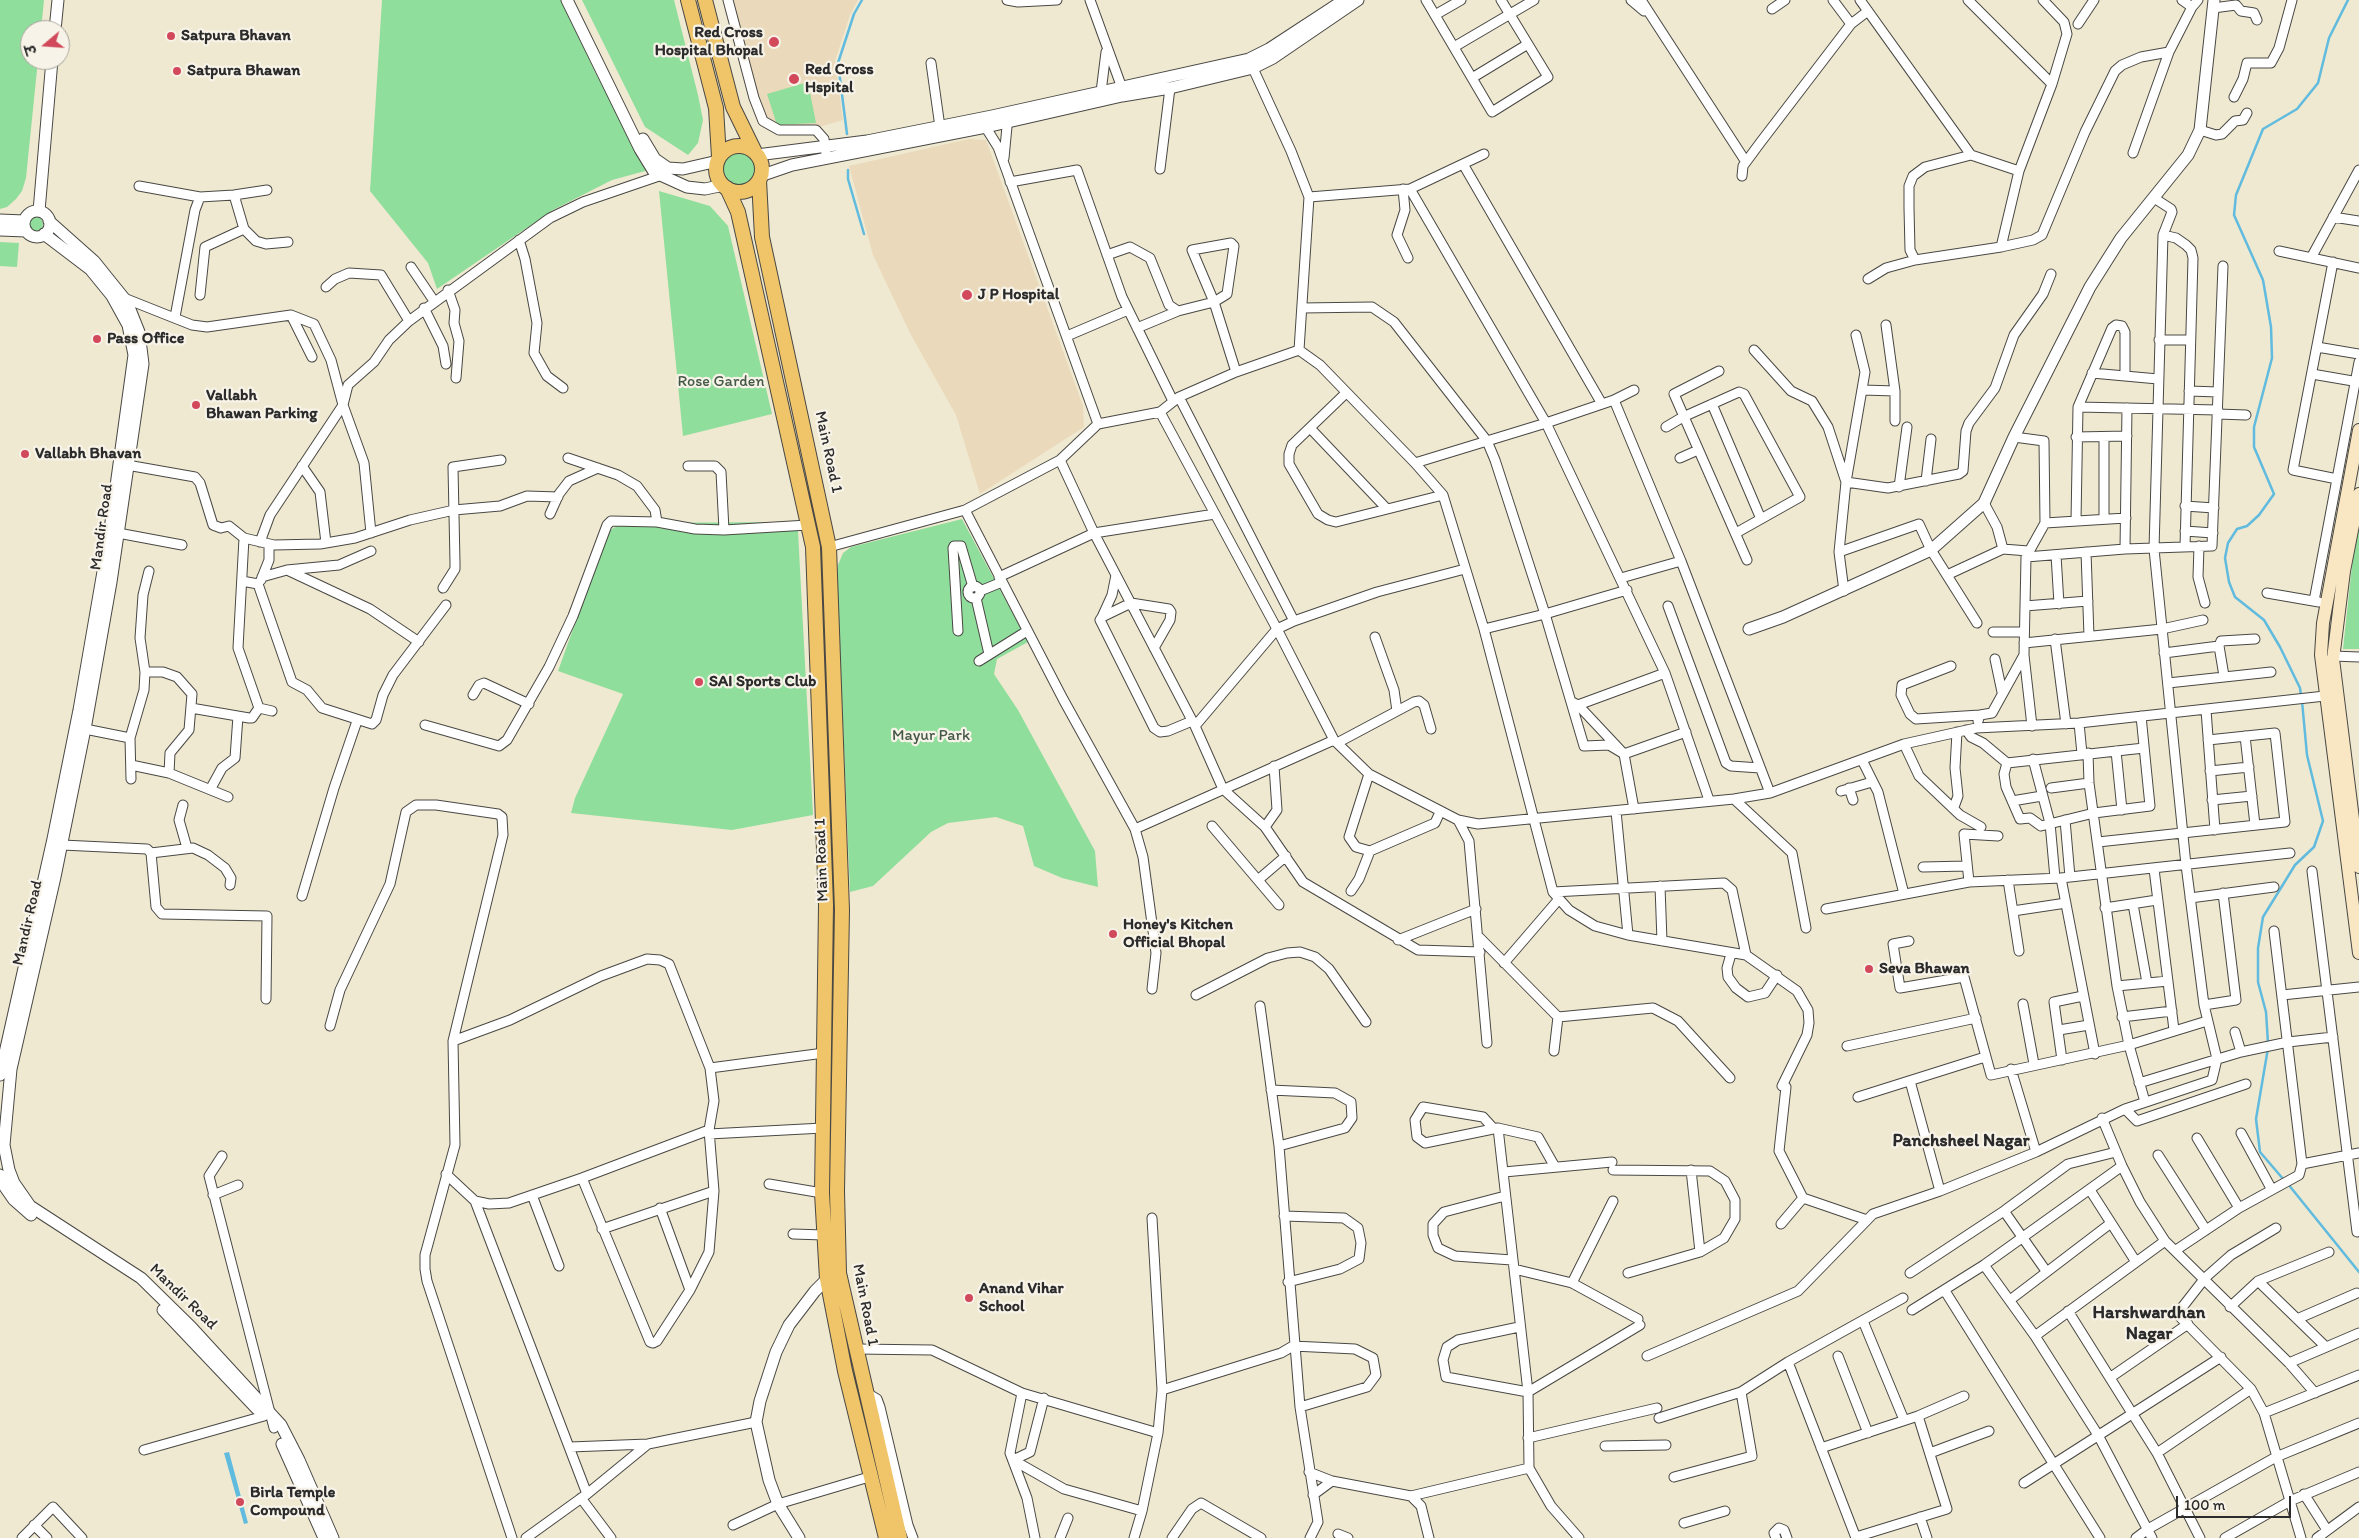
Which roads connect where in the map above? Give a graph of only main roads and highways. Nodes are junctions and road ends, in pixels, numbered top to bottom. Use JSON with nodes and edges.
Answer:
{"nodes":[{"id":1,"x":688,"y":0,"type":"edge"},
{"id":2,"x":705,"y":0,"type":"edge"},
{"id":3,"x":756,"y":154,"type":"junction"},
{"id":4,"x":718,"y":159,"type":"junction"},
{"id":5,"x":759,"y":178,"type":"junction"},
{"id":6,"x":726,"y":187,"type":"junction"},
{"id":7,"x":2359,"y":430,"type":"edge"},
{"id":8,"x":2359,"y":494,"type":"edge"},
{"id":9,"x":2348,"y":519,"type":"junction"},
{"id":10,"x":2359,"y":867,"type":"edge"},
{"id":11,"x":826,"y":935,"type":"junction"},
{"id":12,"x":841,"y":941,"type":"junction"},
{"id":13,"x":2359,"y":952,"type":"edge"},
{"id":14,"x":886,"y":1538,"type":"edge"},
{"id":15,"x":900,"y":1538,"type":"edge"}],
"edges":[{"from":1,"to":4,"type":"main road"},
{"from":2,"to":3,"type":"main road"},
{"from":3,"to":4,"type":"main road"},
{"from":3,"to":5,"type":"main road"},
{"from":4,"to":6,"type":"main road"},
{"from":5,"to":6,"type":"main road"},
{"from":5,"to":12,"type":"main road","name":"Main Road 1"},
{"from":6,"to":11,"type":"main road","name":"Main Road 1"},
{"from":7,"to":9,"type":"main road"},
{"from":8,"to":9,"type":"main road"},
{"from":9,"to":10,"type":"main road"},
{"from":9,"to":13,"type":"main road"},
{"from":11,"to":12,"type":"main road"},
{"from":11,"to":14,"type":"main road","name":"Main Road 1"},
{"from":12,"to":15,"type":"main road","name":"Main Road 1"}]}
